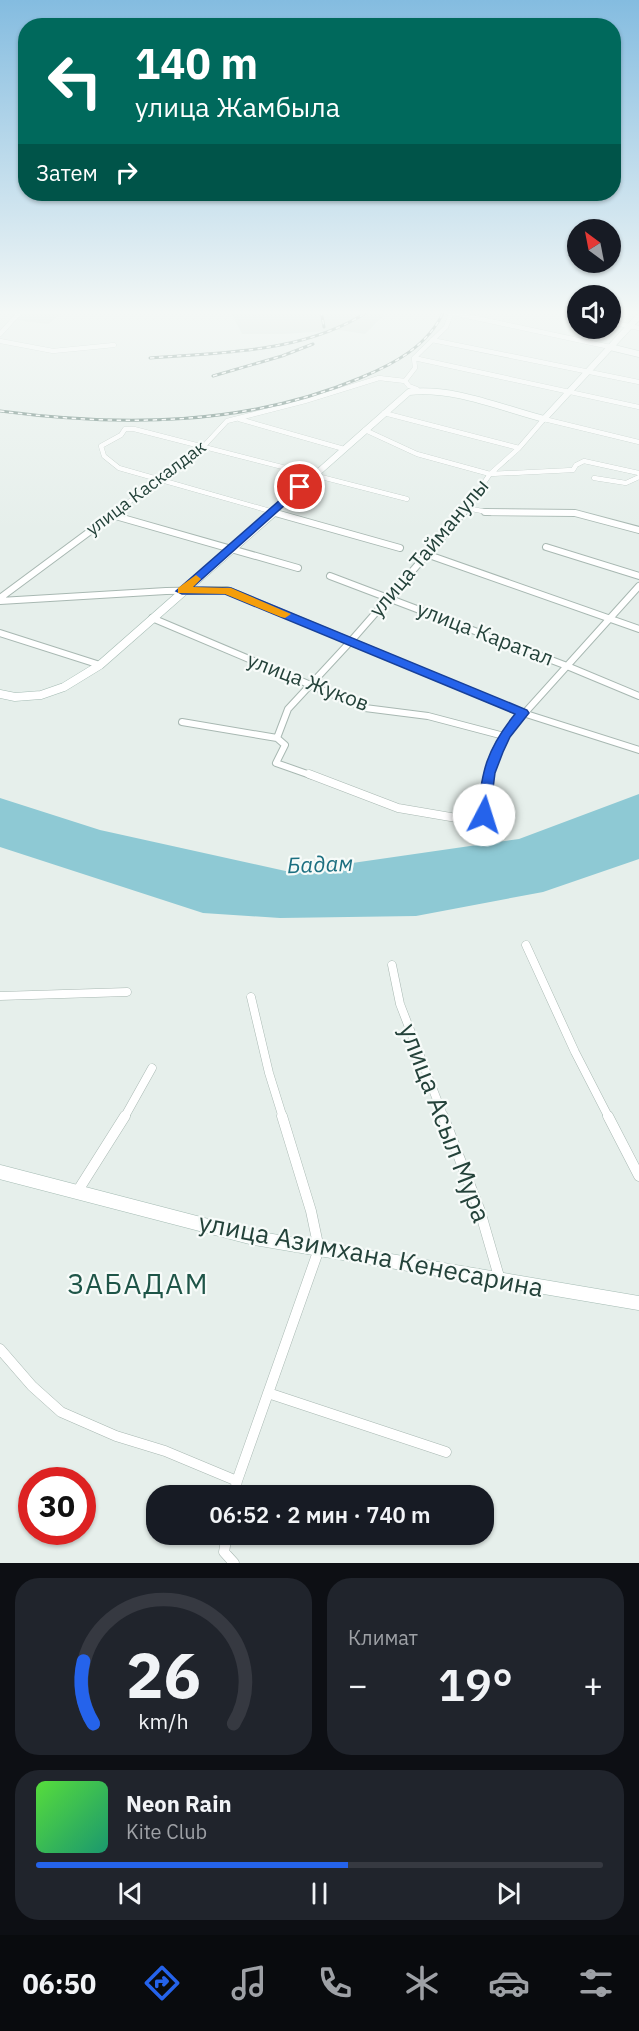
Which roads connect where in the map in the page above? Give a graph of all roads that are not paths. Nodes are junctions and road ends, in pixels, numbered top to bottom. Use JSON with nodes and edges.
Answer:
{"nodes":[{"id":1,"x":359,"y":384,"type":"edge"},
{"id":2,"x":409,"y":384,"type":"edge"},
{"id":3,"x":534,"y":384,"type":"edge"},
{"id":4,"x":578,"y":384,"type":"edge"},
{"id":5,"x":417,"y":389,"type":"junction"},
{"id":6,"x":571,"y":392,"type":"junction"},
{"id":7,"x":639,"y":407,"type":"edge"},
{"id":8,"x":384,"y":413,"type":"junction"},
{"id":9,"x":239,"y":419,"type":"junction"},
{"id":10,"x":544,"y":419,"type":"junction"},
{"id":11,"x":365,"y":430,"type":"junction"},
{"id":12,"x":639,"y":442,"type":"edge"},
{"id":13,"x":202,"y":447,"type":"junction"},
{"id":14,"x":519,"y":448,"type":"junction"},
{"id":15,"x":344,"y":449,"type":"junction"},
{"id":16,"x":490,"y":474,"type":"junction"},
{"id":17,"x":314,"y":475,"type":"junction"},
{"id":18,"x":639,"y":475,"type":"edge"},
{"id":19,"x":594,"y":478,"type":"dead end"},
{"id":20,"x":159,"y":479,"type":"junction"},
{"id":21,"x":407,"y":500,"type":"dead end"},
{"id":22,"x":467,"y":508,"type":"junction"},
{"id":23,"x":272,"y":511,"type":"junction"},
{"id":24,"x":112,"y":515,"type":"junction"},
{"id":25,"x":639,"y":530,"type":"edge"},
{"id":26,"x":546,"y":547,"type":"dead end"},
{"id":27,"x":400,"y":548,"type":"dead end"},
{"id":28,"x":230,"y":549,"type":"junction"},
{"id":29,"x":426,"y":554,"type":"junction"},
{"id":30,"x":298,"y":568,"type":"dead end"},
{"id":31,"x":330,"y":576,"type":"dead end"},
{"id":32,"x":639,"y":576,"type":"edge"},
{"id":33,"x":639,"y":586,"type":"edge"},
{"id":34,"x":182,"y":591,"type":"junction"},
{"id":35,"x":389,"y":597,"type":"junction"},
{"id":36,"x":0,"y":599,"type":"edge"},
{"id":37,"x":152,"y":618,"type":"junction"},
{"id":38,"x":610,"y":619,"type":"junction"},
{"id":39,"x":639,"y":629,"type":"edge"},
{"id":40,"x":0,"y":633,"type":"edge"},
{"id":41,"x":351,"y":641,"type":"junction"},
{"id":42,"x":100,"y":665,"type":"junction"},
{"id":43,"x":567,"y":666,"type":"junction"},
{"id":44,"x":309,"y":686,"type":"junction"},
{"id":45,"x":0,"y":694,"type":"edge"},
{"id":46,"x":639,"y":696,"type":"edge"},
{"id":47,"x":523,"y":713,"type":"junction"},
{"id":48,"x":182,"y":722,"type":"dead end"},
{"id":49,"x":504,"y":736,"type":"junction"},
{"id":50,"x":277,"y":738,"type":"junction"},
{"id":51,"x":639,"y":750,"type":"edge"},
{"id":52,"x":526,"y":945,"type":"dead end"},
{"id":53,"x":392,"y":965,"type":"dead end"},
{"id":54,"x":127,"y":992,"type":"dead end"},
{"id":55,"x":0,"y":996,"type":"edge"},
{"id":56,"x":251,"y":997,"type":"dead end"},
{"id":57,"x":152,"y":1068,"type":"dead end"},
{"id":58,"x":0,"y":1172,"type":"edge"},
{"id":59,"x":639,"y":1176,"type":"edge"},
{"id":60,"x":77,"y":1192,"type":"junction"},
{"id":61,"x":319,"y":1249,"type":"junction"},
{"id":62,"x":500,"y":1281,"type":"junction"},
{"id":63,"x":639,"y":1303,"type":"edge"},
{"id":64,"x":0,"y":1349,"type":"edge"},
{"id":65,"x":268,"y":1393,"type":"junction"},
{"id":66,"x":446,"y":1452,"type":"dead end"},
{"id":67,"x":237,"y":1481,"type":"junction"},
{"id":68,"x":236,"y":1485,"type":"edge"},
{"id":69,"x":225,"y":1545,"type":"edge"},
{"id":70,"x":234,"y":1563,"type":"edge"}],
"edges":[{"from":1,"to":9,"type":"street","name":"улица Каскалдак"},
{"from":2,"to":5,"type":"street"},
{"from":3,"to":6,"type":"street"},
{"from":4,"to":6,"type":"street"},
{"from":5,"to":8,"type":"street"},
{"from":5,"to":10,"type":"street"},
{"from":6,"to":7,"type":"street"},
{"from":6,"to":10,"type":"street"},
{"from":8,"to":11,"type":"street"},
{"from":8,"to":14,"type":"street"},
{"from":9,"to":13,"type":"street","name":"улица Каскалдак"},
{"from":9,"to":15,"type":"street"},
{"from":10,"to":12,"type":"street"},
{"from":10,"to":14,"type":"street","name":"улица Тайманулы"},
{"from":11,"to":15,"type":"street"},
{"from":11,"to":16,"type":"street"},
{"from":13,"to":17,"type":"street"},
{"from":13,"to":20,"type":"street","name":"улица Каскалдак"},
{"from":13,"to":20,"type":"street"},
{"from":14,"to":16,"type":"street","name":"улица Тайманулы"},
{"from":15,"to":17,"type":"street"},
{"from":16,"to":18,"type":"street"},
{"from":16,"to":22,"type":"street","name":"улица Тайманулы"},
{"from":17,"to":21,"type":"street"},
{"from":17,"to":23,"type":"street"},
{"from":18,"to":19,"type":"street"},
{"from":20,"to":23,"type":"street"},
{"from":20,"to":24,"type":"street","name":"улица Каскалдак"},
{"from":22,"to":25,"type":"street"},
{"from":22,"to":29,"type":"street","name":"улица Тайманулы"},
{"from":23,"to":27,"type":"street"},
{"from":23,"to":28,"type":"street"},
{"from":24,"to":28,"type":"street"},
{"from":24,"to":36,"type":"street","name":"улица Каскалдак"},
{"from":26,"to":32,"type":"street"},
{"from":28,"to":30,"type":"street"},
{"from":28,"to":34,"type":"street"},
{"from":29,"to":35,"type":"street","name":"улица Тайманулы"},
{"from":29,"to":38,"type":"street"},
{"from":31,"to":35,"type":"street","name":"улица Каратал"},
{"from":33,"to":38,"type":"street"},
{"from":34,"to":36,"type":"street"},
{"from":34,"to":37,"type":"street"},
{"from":34,"to":41,"type":"street"},
{"from":35,"to":41,"type":"street","name":"улица Тайманулы"},
{"from":35,"to":43,"type":"street","name":"улица Каратал"},
{"from":37,"to":42,"type":"street"},
{"from":37,"to":44,"type":"street","name":"улица Жуков"},
{"from":38,"to":39,"type":"street"},
{"from":38,"to":43,"type":"street"},
{"from":40,"to":42,"type":"street"},
{"from":41,"to":44,"type":"street","name":"улица Тайманулы"},
{"from":41,"to":47,"type":"street"},
{"from":42,"to":45,"type":"street"},
{"from":43,"to":46,"type":"street","name":"улица Каратал"},
{"from":43,"to":47,"type":"street"},
{"from":44,"to":49,"type":"street","name":"улица Жуков"},
{"from":44,"to":50,"type":"street","name":"улица Тайманулы"},
{"from":47,"to":49,"type":"street"},
{"from":47,"to":51,"type":"street"},
{"from":48,"to":50,"type":"street"},
{"from":49,"to":50,"type":"street","name":"улица Тайманулы"},
{"from":52,"to":59,"type":"street"},
{"from":53,"to":62,"type":"street","name":"улица Асыл Мура"},
{"from":54,"to":55,"type":"street"},
{"from":56,"to":61,"type":"street"},
{"from":57,"to":60,"type":"street"},
{"from":58,"to":60,"type":"street","name":"улица Азимхана Кенесарина"},
{"from":60,"to":61,"type":"street","name":"улица Азимхана Кенесарина"},
{"from":61,"to":62,"type":"street","name":"улица Азимхана Кенесарина"},
{"from":61,"to":65,"type":"street"},
{"from":62,"to":63,"type":"street","name":"улица Азимхана Кенесарина"},
{"from":64,"to":67,"type":"street"},
{"from":65,"to":66,"type":"street"},
{"from":65,"to":67,"type":"street"},
{"from":67,"to":68,"type":"street"},
{"from":69,"to":70,"type":"street"}]}
